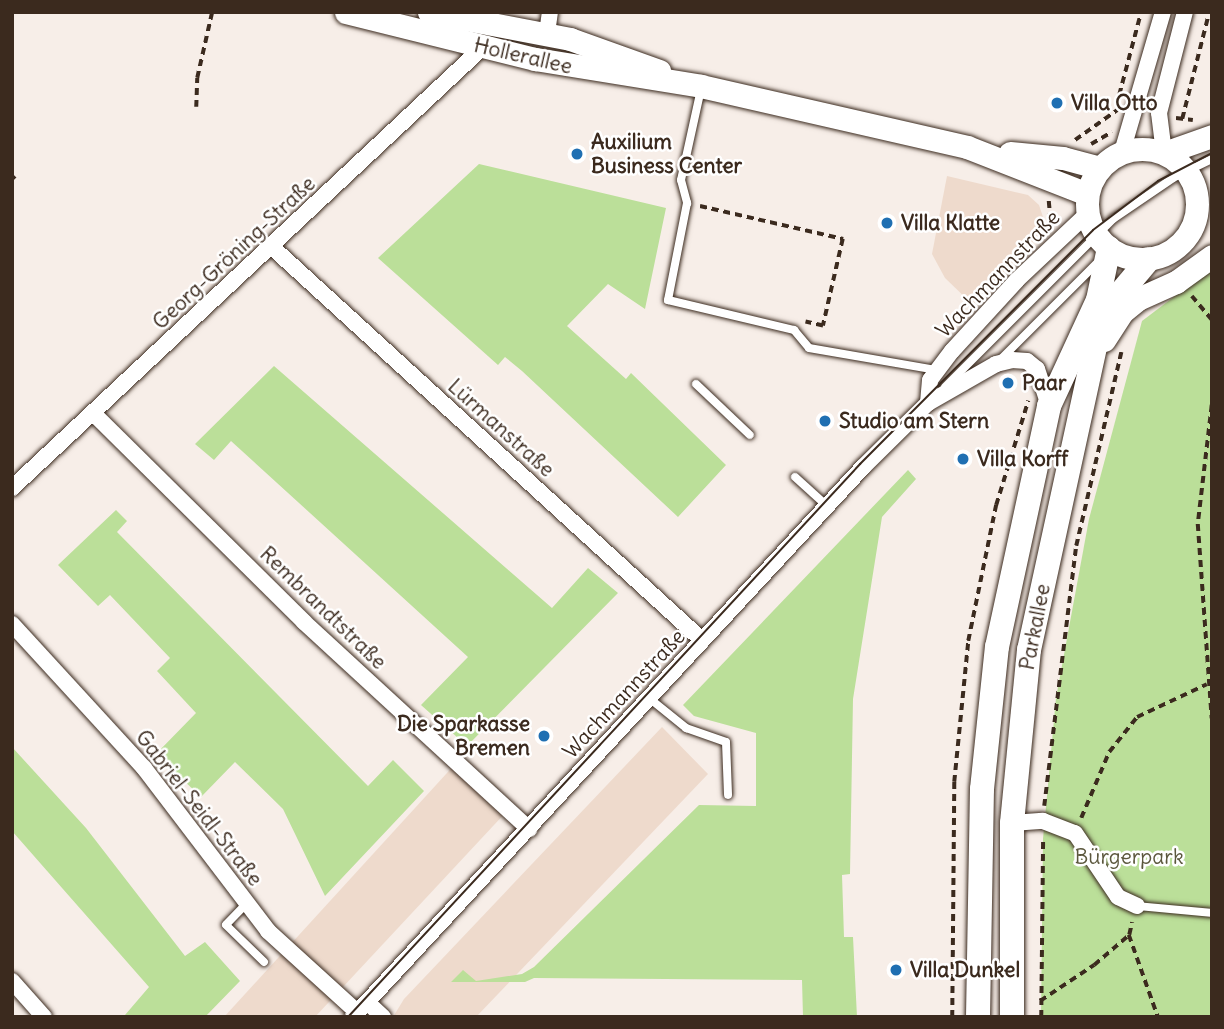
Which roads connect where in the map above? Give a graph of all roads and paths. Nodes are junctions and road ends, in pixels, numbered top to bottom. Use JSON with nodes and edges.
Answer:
{"nodes":[{"id":1,"x":212,"y":12,"type":"edge"},
{"id":2,"x":346,"y":12,"type":"edge"},
{"id":3,"x":429,"y":12,"type":"edge"},
{"id":4,"x":1141,"y":12,"type":"edge"},
{"id":5,"x":1163,"y":12,"type":"edge"},
{"id":6,"x":1185,"y":12,"type":"edge"},
{"id":7,"x":1209,"y":12,"type":"edge"},
{"id":8,"x":479,"y":16,"type":"edge"},
{"id":9,"x":548,"y":23,"type":"edge"},
{"id":10,"x":483,"y":47,"type":"junction"},
{"id":11,"x":701,"y":86,"type":"junction"},
{"id":12,"x":196,"y":107,"type":"dead end"},
{"id":13,"x":1116,"y":110,"type":"dead end"},
{"id":14,"x":1182,"y":119,"type":"dead end"},
{"id":15,"x":1130,"y":127,"type":"junction"},
{"id":16,"x":1212,"y":136,"type":"edge"},
{"id":17,"x":986,"y":152,"type":"junction"},
{"id":18,"x":1122,"y":152,"type":"junction"},
{"id":19,"x":1164,"y":153,"type":"junction"},
{"id":20,"x":1212,"y":159,"type":"edge"},
{"id":21,"x":1076,"y":161,"type":"junction"},
{"id":22,"x":1100,"y":168,"type":"junction"},
{"id":23,"x":1186,"y":171,"type":"junction"},
{"id":24,"x":1207,"y":194,"type":"edge"},
{"id":25,"x":687,"y":204,"type":"junction"},
{"id":26,"x":1095,"y":222,"type":"junction"},
{"id":27,"x":1201,"y":227,"type":"edge"},
{"id":28,"x":272,"y":247,"type":"junction"},
{"id":29,"x":1212,"y":256,"type":"edge"},
{"id":30,"x":1149,"y":259,"type":"junction"},
{"id":31,"x":1191,"y":295,"type":"dead end"},
{"id":32,"x":1212,"y":320,"type":"edge"},
{"id":33,"x":797,"y":321,"type":"dead end"},
{"id":34,"x":1122,"y":346,"type":"dead end"},
{"id":35,"x":1096,"y":351,"type":"junction"},
{"id":36,"x":996,"y":364,"type":"junction"},
{"id":37,"x":937,"y":371,"type":"junction"},
{"id":38,"x":696,"y":384,"type":"dead end"},
{"id":39,"x":928,"y":403,"type":"junction"},
{"id":40,"x":1212,"y":405,"type":"edge"},
{"id":41,"x":1049,"y":407,"type":"junction"},
{"id":42,"x":93,"y":413,"type":"junction"},
{"id":43,"x":750,"y":435,"type":"dead end"},
{"id":44,"x":795,"y":477,"type":"dead end"},
{"id":45,"x":12,"y":488,"type":"edge"},
{"id":46,"x":827,"y":506,"type":"junction"},
{"id":47,"x":12,"y":624,"type":"edge"},
{"id":48,"x":702,"y":640,"type":"junction"},
{"id":49,"x":1207,"y":684,"type":"junction"},
{"id":50,"x":649,"y":698,"type":"junction"},
{"id":51,"x":1212,"y":718,"type":"edge"},
{"id":52,"x":727,"y":795,"type":"dead end"},
{"id":53,"x":1043,"y":821,"type":"junction"},
{"id":54,"x":1012,"y":823,"type":"junction"},
{"id":55,"x":529,"y":828,"type":"junction"},
{"id":56,"x":1075,"y":833,"type":"junction"},
{"id":57,"x":247,"y":902,"type":"junction"},
{"id":58,"x":1137,"y":906,"type":"joint"},
{"id":59,"x":1212,"y":913,"type":"edge"},
{"id":60,"x":264,"y":962,"type":"dead end"},
{"id":61,"x":12,"y":981,"type":"edge"},
{"id":62,"x":1040,"y":1001,"type":"junction"},
{"id":63,"x":359,"y":1011,"type":"edge"},
{"id":64,"x":44,"y":1017,"type":"edge"},
{"id":65,"x":383,"y":1017,"type":"edge"},
{"id":66,"x":978,"y":1017,"type":"edge"},
{"id":67,"x":1012,"y":1017,"type":"edge"},
{"id":68,"x":1041,"y":1017,"type":"edge"},
{"id":69,"x":1158,"y":1017,"type":"edge"}],
"edges":[{"from":1,"to":12,"type":"path"},
{"from":2,"to":10,"type":"main road","name":"Hollerallee"},
{"from":3,"to":8,"type":"main road","name":"Hollerallee"},
{"from":4,"to":13,"type":"path"},
{"from":5,"to":15,"type":"street"},
{"from":6,"to":19,"type":"street"},
{"from":7,"to":14,"type":"path"},
{"from":8,"to":9,"type":"main road","name":"Hollerallee"},
{"from":9,"to":11,"type":"main road","name":"Hollerallee"},
{"from":10,"to":11,"type":"main road","name":"Hollerallee"},
{"from":10,"to":28,"type":"street","name":"Georg-Gröning-Straße"},
{"from":11,"to":17,"type":"main road","name":"Hollerallee"},
{"from":11,"to":25,"type":"lane"},
{"from":15,"to":18,"type":"street"},
{"from":15,"to":21,"type":"path"},
{"from":16,"to":19,"type":"main road"},
{"from":17,"to":21,"type":"main road","name":"Hollerallee"},
{"from":17,"to":26,"type":"main road","name":"Hollerallee"},
{"from":18,"to":19,"type":"main road"},
{"from":18,"to":22,"type":"main road"},
{"from":19,"to":23,"type":"main road"},
{"from":20,"to":23,"type":"lane"},
{"from":21,"to":22,"type":"main road","name":"Hollerallee"},
{"from":22,"to":26,"type":"main road"},
{"from":23,"to":24,"type":"main road"},
{"from":23,"to":26,"type":"lane"},
{"from":24,"to":27,"type":"main road"},
{"from":25,"to":33,"type":"path"},
{"from":25,"to":37,"type":"lane"},
{"from":26,"to":30,"type":"main road","name":"Hollerallee"},
{"from":26,"to":36,"type":"lane","name":"Wachmannstraße"},
{"from":26,"to":37,"type":"street","name":"Wachmannstraße"},
{"from":26,"to":39,"type":"lane"},
{"from":26,"to":41,"type":"main road","name":"Parkallee"},
{"from":27,"to":30,"type":"main road"},
{"from":28,"to":42,"type":"street","name":"Georg-Gröning-Straße"},
{"from":28,"to":48,"type":"street","name":"Lürmanstraße"},
{"from":29,"to":35,"type":"main road"},
{"from":30,"to":35,"type":"main road","name":"Parkallee"},
{"from":31,"to":32,"type":"path"},
{"from":34,"to":53,"type":"path","name":"Parkallee"},
{"from":35,"to":54,"type":"main road","name":"Parkallee"},
{"from":36,"to":39,"type":"street","name":"Wachmannstraße"},
{"from":36,"to":41,"type":"street","name":"Parkallee"},
{"from":37,"to":39,"type":"street","name":"Wachmannstraße"},
{"from":38,"to":43,"type":"lane"},
{"from":39,"to":46,"type":"street","name":"Wachmannstraße"},
{"from":40,"to":49,"type":"path"},
{"from":41,"to":66,"type":"main road","name":"Parkallee"},
{"from":42,"to":45,"type":"street","name":"Georg-Gröning-Straße"},
{"from":42,"to":55,"type":"street","name":"Rembrandtstraße"},
{"from":44,"to":46,"type":"lane"},
{"from":46,"to":48,"type":"street","name":"Wachmannstraße"},
{"from":47,"to":57,"type":"street","name":"Gabriel-Seidl-Straße"},
{"from":48,"to":50,"type":"street","name":"Wachmannstraße"},
{"from":49,"to":51,"type":"path"},
{"from":49,"to":56,"type":"path"},
{"from":50,"to":52,"type":"lane"},
{"from":50,"to":55,"type":"street","name":"Wachmannstraße"},
{"from":53,"to":54,"type":"street"},
{"from":53,"to":56,"type":"street"},
{"from":53,"to":62,"type":"path","name":"Parkallee"},
{"from":54,"to":67,"type":"main road","name":"Parkallee"},
{"from":55,"to":63,"type":"street","name":"Wachmannstraße"},
{"from":56,"to":58,"type":"street"},
{"from":57,"to":60,"type":"lane"},
{"from":57,"to":63,"type":"street","name":"Gabriel-Seidl-Straße"},
{"from":58,"to":59,"type":"lane"},
{"from":61,"to":64,"type":"street"},
{"from":62,"to":68,"type":"path","name":"Parkallee"},
{"from":62,"to":69,"type":"path"},
{"from":63,"to":65,"type":"street","name":"Gabriel-Seidl-Straße"}]}
